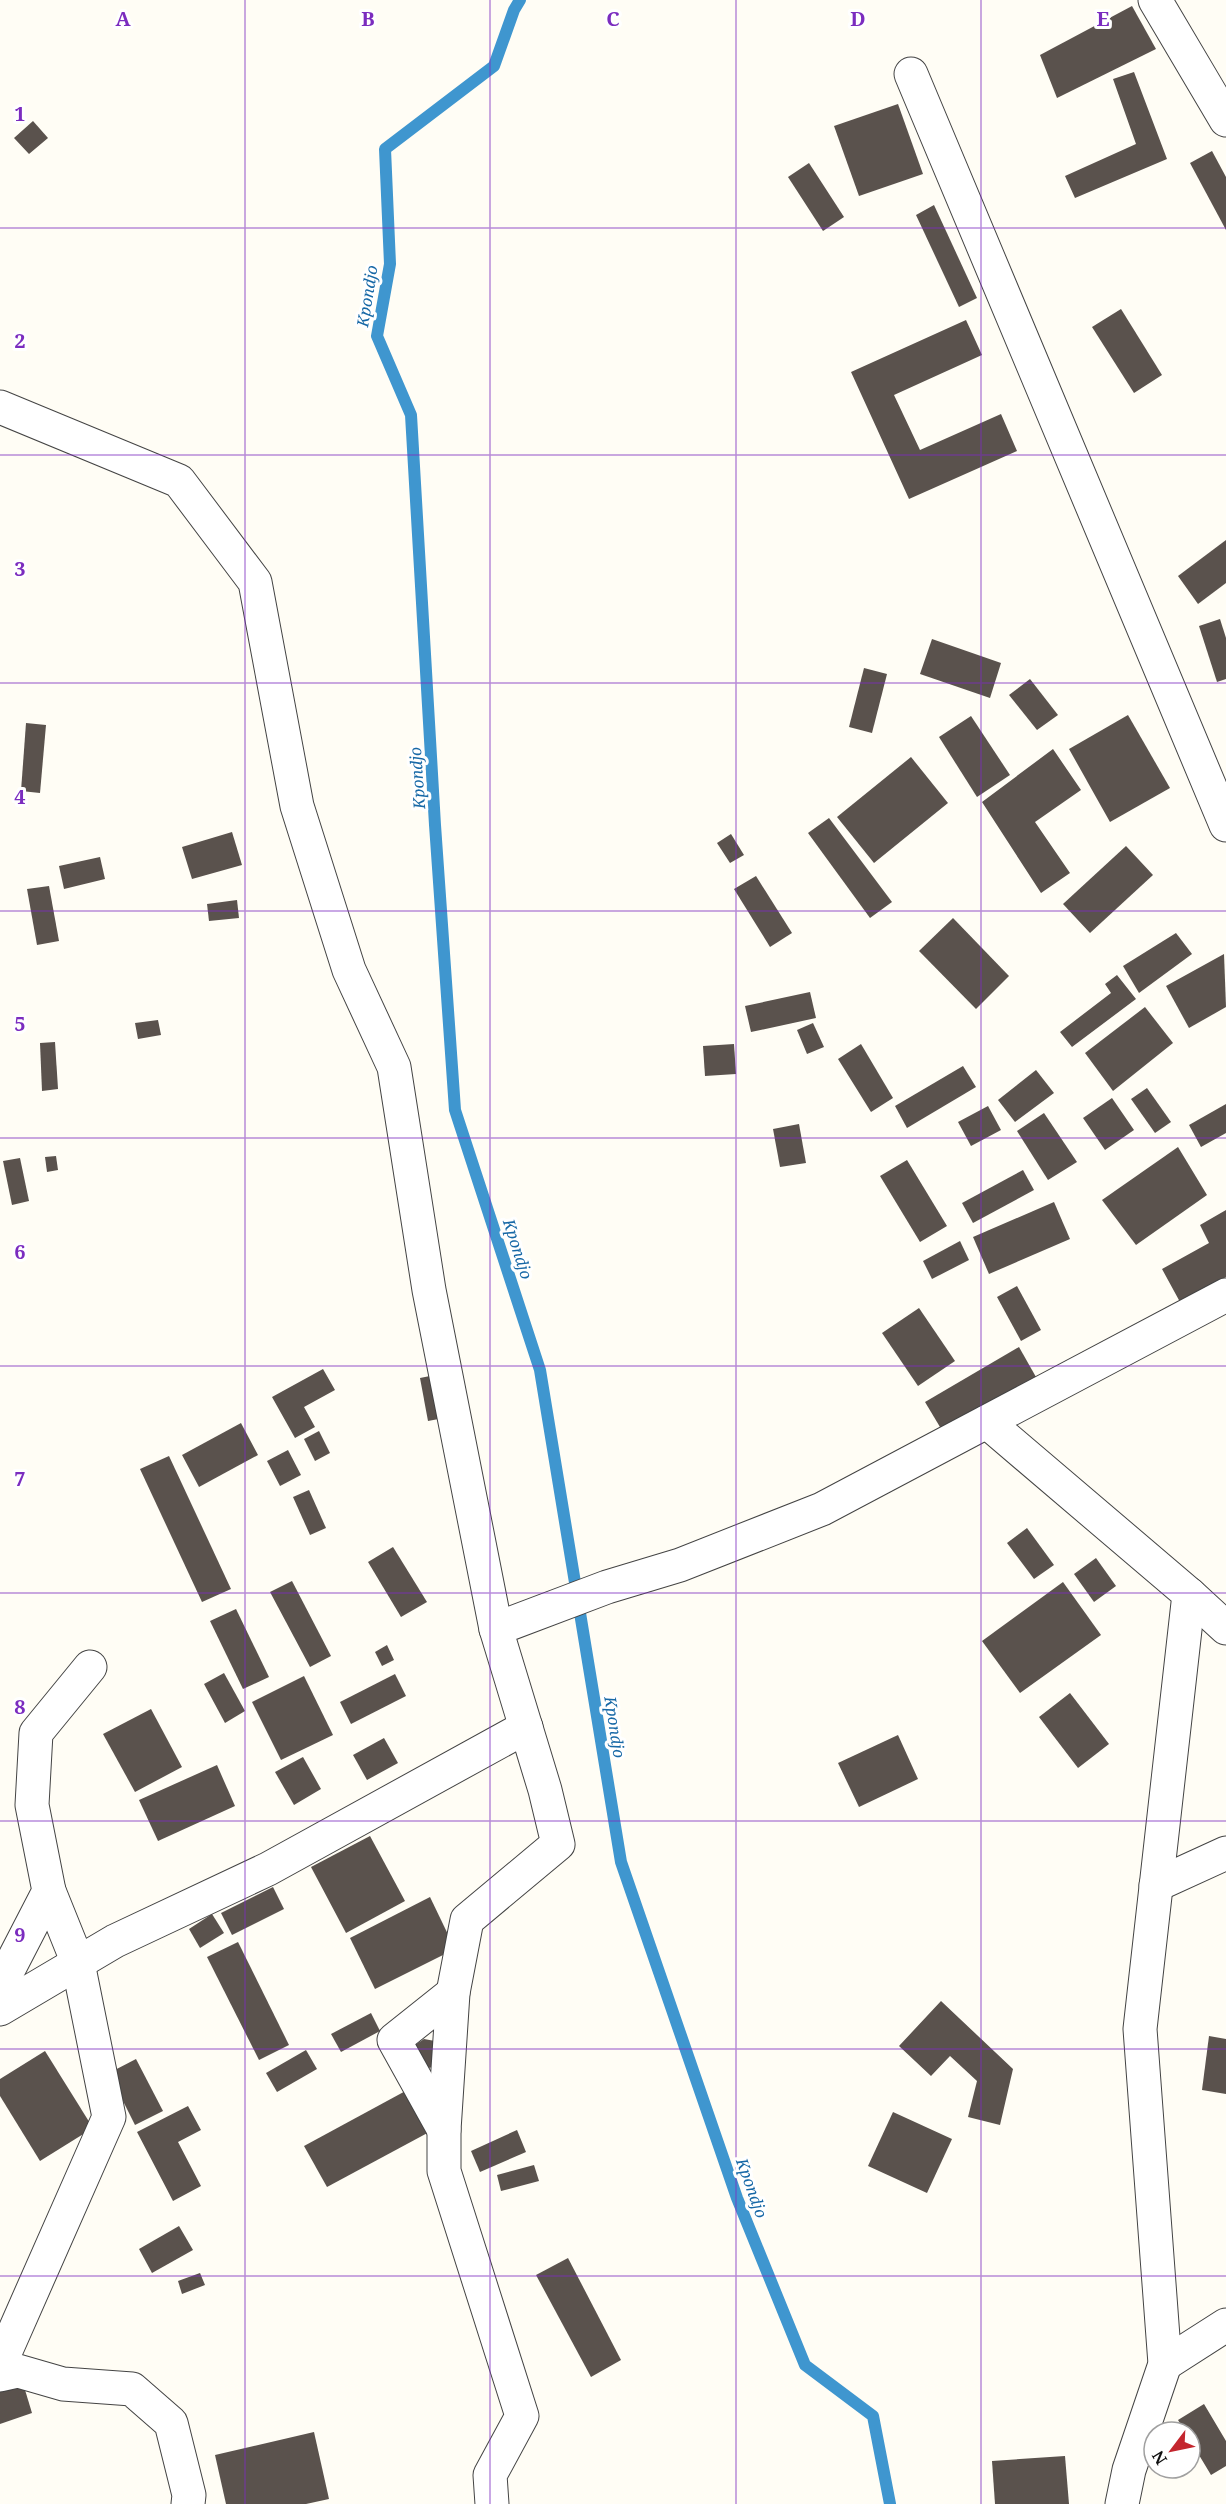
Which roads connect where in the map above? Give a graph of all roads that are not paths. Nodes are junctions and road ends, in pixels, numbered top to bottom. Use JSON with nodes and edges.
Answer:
{"nodes":[{"id":1,"x":1155,"y":0,"type":"edge"},
{"id":2,"x":911,"y":74,"type":"dead end"},
{"id":3,"x":1226,"y":120,"type":"edge"},
{"id":4,"x":0,"y":407,"type":"edge"},
{"id":5,"x":1226,"y":825,"type":"edge"},
{"id":6,"x":1226,"y":1295,"type":"edge"},
{"id":7,"x":987,"y":1422,"type":"junction"},
{"id":8,"x":1189,"y":1594,"type":"junction"},
{"id":9,"x":509,"y":1624,"type":"junction"},
{"id":10,"x":1226,"y":1628,"type":"edge"},
{"id":11,"x":90,"y":1667,"type":"dead end"},
{"id":12,"x":526,"y":1727,"type":"junction"},
{"id":13,"x":1226,"y":1853,"type":"edge"},
{"id":14,"x":1156,"y":1885,"type":"junction"},
{"id":15,"x":49,"y":1891,"type":"junction"},
{"id":16,"x":78,"y":1963,"type":"junction"},
{"id":17,"x":0,"y":1986,"type":"edge"},
{"id":18,"x":453,"y":1993,"type":"junction"},
{"id":19,"x":0,"y":2009,"type":"edge"},
{"id":20,"x":444,"y":2130,"type":"junction"},
{"id":21,"x":1226,"y":2325,"type":"edge"},
{"id":22,"x":0,"y":2364,"type":"edge"},
{"id":23,"x":1165,"y":2364,"type":"junction"},
{"id":24,"x":0,"y":2375,"type":"edge"},
{"id":25,"x":188,"y":2504,"type":"edge"},
{"id":26,"x":492,"y":2504,"type":"edge"},
{"id":27,"x":1122,"y":2504,"type":"edge"}],
"edges":[{"from":1,"to":3,"type":"street"},
{"from":2,"to":5,"type":"street"},
{"from":4,"to":9,"type":"street"},
{"from":6,"to":7,"type":"street"},
{"from":7,"to":8,"type":"street"},
{"from":7,"to":9,"type":"street"},
{"from":8,"to":10,"type":"street"},
{"from":8,"to":14,"type":"street"},
{"from":9,"to":12,"type":"street"},
{"from":11,"to":15,"type":"street"},
{"from":12,"to":16,"type":"street"},
{"from":12,"to":18,"type":"street"},
{"from":13,"to":14,"type":"street"},
{"from":14,"to":23,"type":"street"},
{"from":15,"to":16,"type":"street"},
{"from":15,"to":17,"type":"street"},
{"from":16,"to":19,"type":"street"},
{"from":16,"to":22,"type":"street"},
{"from":18,"to":20,"type":"street"},
{"from":18,"to":20,"type":"street"},
{"from":20,"to":26,"type":"street"},
{"from":21,"to":23,"type":"street"},
{"from":23,"to":27,"type":"street"},
{"from":24,"to":25,"type":"street"}]}
